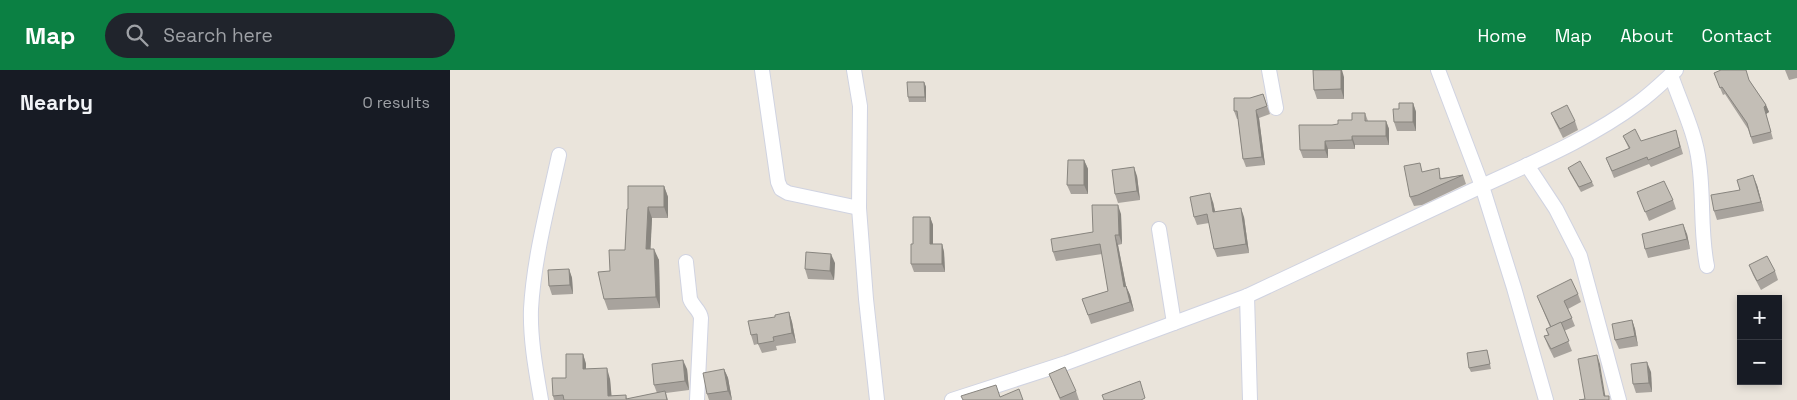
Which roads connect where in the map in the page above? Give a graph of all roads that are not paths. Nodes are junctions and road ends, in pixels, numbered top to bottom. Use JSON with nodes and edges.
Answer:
{"nodes":[{"id":1,"x":762,"y":70,"type":"edge"},
{"id":2,"x":854,"y":70,"type":"edge"},
{"id":3,"x":1269,"y":70,"type":"edge"},
{"id":4,"x":1438,"y":70,"type":"edge"},
{"id":5,"x":1673,"y":72,"type":"edge"},
{"id":6,"x":1276,"y":108,"type":"dead end"},
{"id":7,"x":559,"y":155,"type":"dead end"},
{"id":8,"x":1527,"y":165,"type":"junction"},
{"id":9,"x":1482,"y":186,"type":"junction"},
{"id":10,"x":859,"y":208,"type":"junction"},
{"id":11,"x":1159,"y":229,"type":"dead end"},
{"id":12,"x":686,"y":262,"type":"dead end"},
{"id":13,"x":1707,"y":266,"type":"dead end"},
{"id":14,"x":1247,"y":296,"type":"junction"},
{"id":15,"x":1174,"y":323,"type":"junction"},
{"id":16,"x":541,"y":400,"type":"edge"},
{"id":17,"x":697,"y":400,"type":"edge"},
{"id":18,"x":877,"y":400,"type":"edge"},
{"id":19,"x":952,"y":400,"type":"edge"},
{"id":20,"x":1250,"y":400,"type":"edge"},
{"id":21,"x":1546,"y":400,"type":"edge"},
{"id":22,"x":1619,"y":400,"type":"edge"}],
"edges":[{"from":1,"to":10,"type":"street"},
{"from":2,"to":10,"type":"street"},
{"from":3,"to":6,"type":"street"},
{"from":4,"to":9,"type":"street"},
{"from":5,"to":8,"type":"street"},
{"from":5,"to":13,"type":"street"},
{"from":7,"to":16,"type":"street"},
{"from":8,"to":9,"type":"street"},
{"from":8,"to":22,"type":"street"},
{"from":9,"to":14,"type":"street"},
{"from":9,"to":21,"type":"street"},
{"from":10,"to":18,"type":"street"},
{"from":11,"to":15,"type":"street"},
{"from":12,"to":17,"type":"street"},
{"from":14,"to":15,"type":"street"},
{"from":14,"to":20,"type":"street"},
{"from":15,"to":19,"type":"street"}]}
